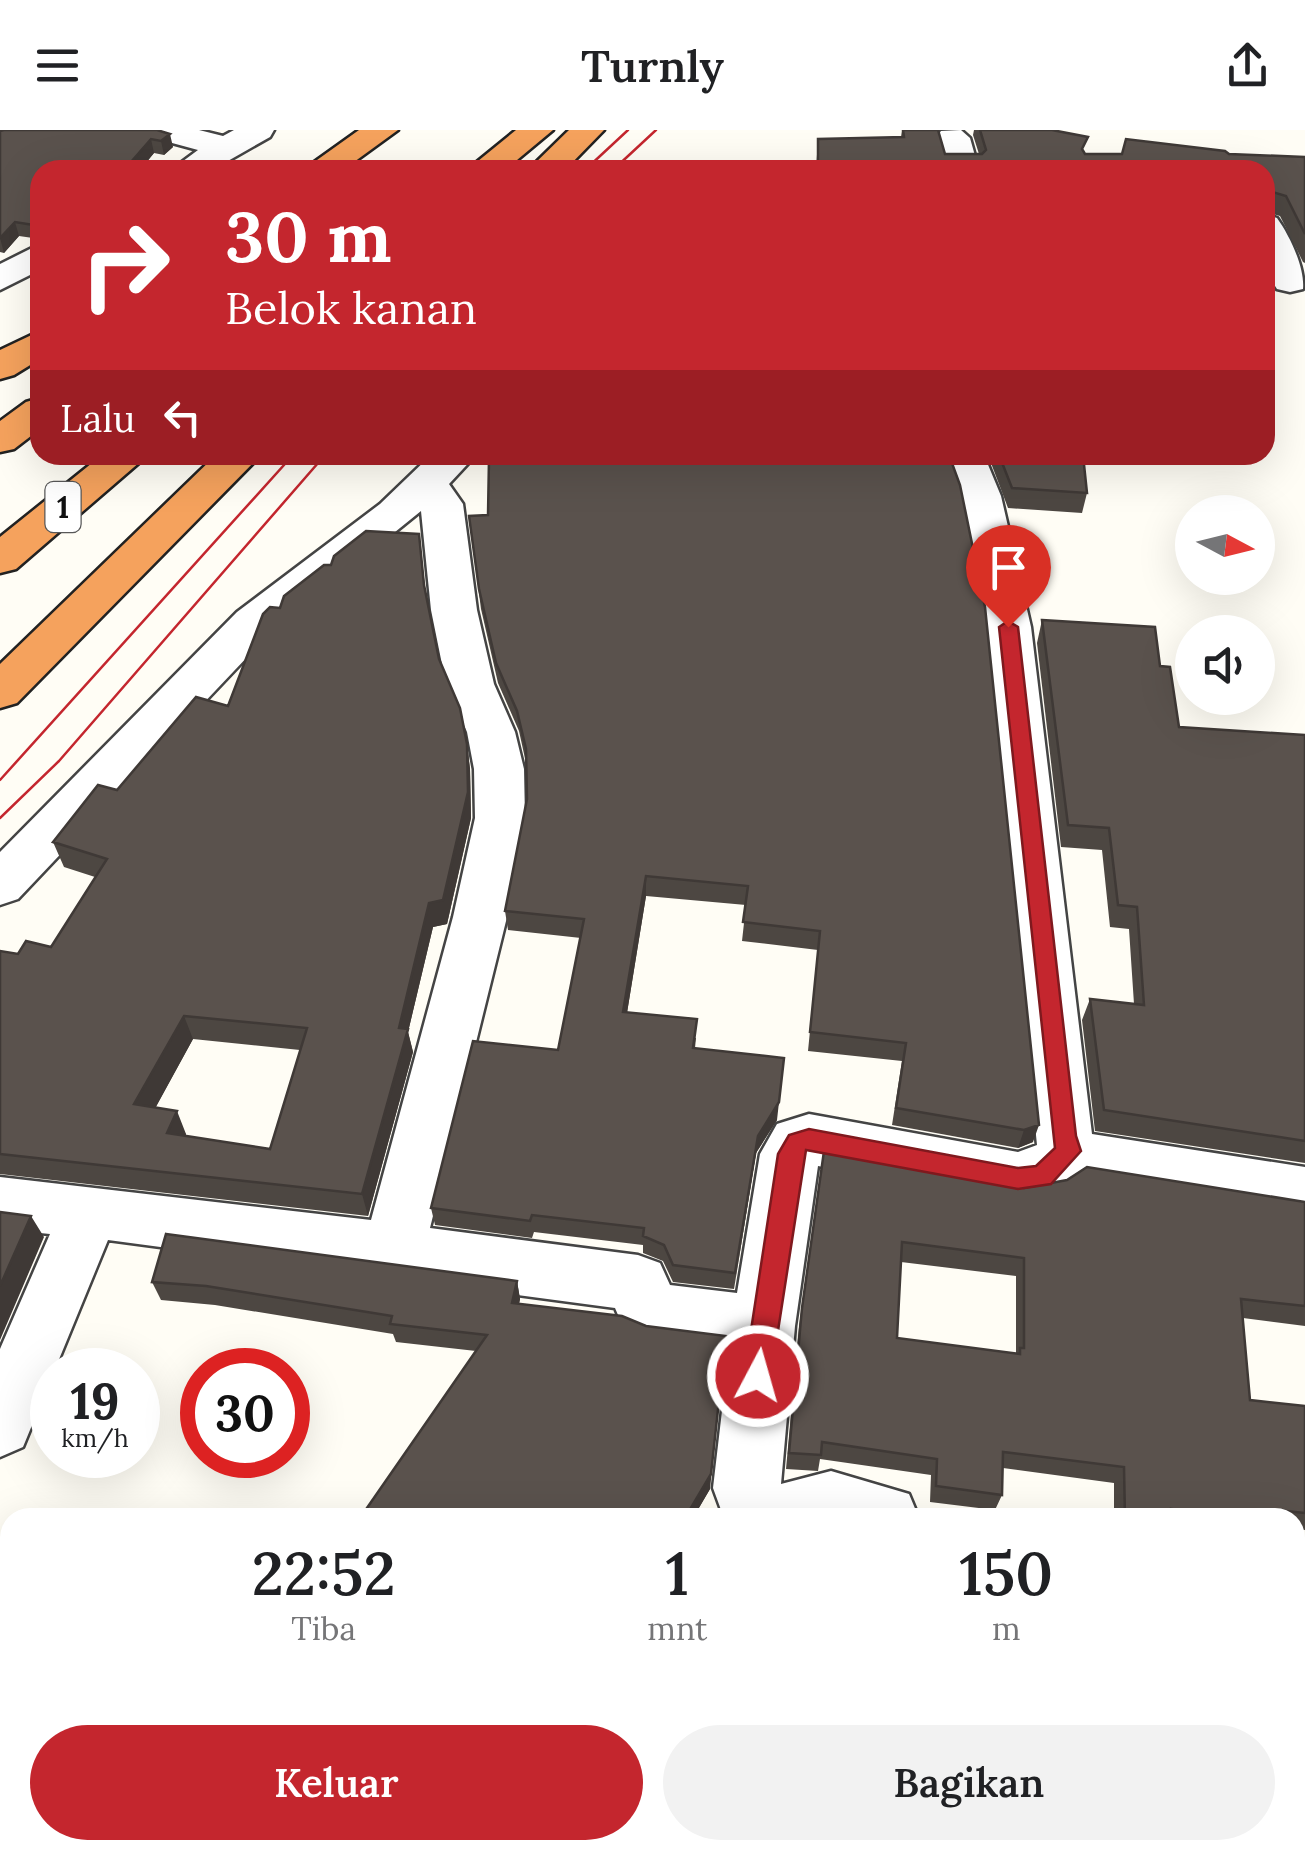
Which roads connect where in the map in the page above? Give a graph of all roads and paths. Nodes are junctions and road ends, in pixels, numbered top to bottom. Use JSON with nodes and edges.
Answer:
{"nodes":[{"id":1,"x":162,"y":130,"type":"edge"},
{"id":2,"x":258,"y":130,"type":"edge"},
{"id":3,"x":382,"y":130,"type":"edge"},
{"id":4,"x":416,"y":130,"type":"edge"},
{"id":5,"x":537,"y":130,"type":"edge"},
{"id":6,"x":588,"y":130,"type":"edge"},
{"id":7,"x":228,"y":148,"type":"junction"},
{"id":8,"x":206,"y":160,"type":"edge"},
{"id":9,"x":336,"y":160,"type":"edge"},
{"id":10,"x":375,"y":160,"type":"edge"},
{"id":11,"x":497,"y":160,"type":"edge"},
{"id":12,"x":556,"y":160,"type":"edge"},
{"id":13,"x":1275,"y":251,"type":"edge"},
{"id":14,"x":30,"y":260,"type":"edge"},
{"id":15,"x":0,"y":279,"type":"edge"},
{"id":16,"x":1287,"y":282,"type":"edge"},
{"id":17,"x":30,"y":348,"type":"edge"},
{"id":18,"x":0,"y":368,"type":"edge"},
{"id":19,"x":30,"y":418,"type":"edge"},
{"id":20,"x":0,"y":440,"type":"edge"},
{"id":21,"x":115,"y":465,"type":"edge"},
{"id":22,"x":230,"y":465,"type":"edge"},
{"id":23,"x":967,"y":465,"type":"edge"},
{"id":24,"x":441,"y":468,"type":"edge"},
{"id":25,"x":0,"y":559,"type":"edge"},
{"id":26,"x":0,"y":692,"type":"edge"},
{"id":27,"x":0,"y":886,"type":"edge"},
{"id":28,"x":1069,"y":1151,"type":"junction"},
{"id":29,"x":1305,"y":1193,"type":"edge"},
{"id":30,"x":0,"y":1203,"type":"edge"},
{"id":31,"x":90,"y":1211,"type":"junction"},
{"id":32,"x":393,"y":1252,"type":"junction"},
{"id":33,"x":763,"y":1326,"type":"junction"},
{"id":34,"x":0,"y":1424,"type":"edge"},
{"id":35,"x":754,"y":1508,"type":"edge"}],
"edges":[{"from":1,"to":7,"type":"street"},
{"from":2,"to":7,"type":"street"},
{"from":3,"to":9,"type":"highway"},
{"from":4,"to":10,"type":"highway"},
{"from":5,"to":11,"type":"highway"},
{"from":6,"to":12,"type":"highway"},
{"from":7,"to":8,"type":"street"},
{"from":13,"to":16,"type":"street"},
{"from":14,"to":15,"type":"street"},
{"from":17,"to":18,"type":"highway"},
{"from":19,"to":20,"type":"highway"},
{"from":21,"to":25,"type":"highway","number":"1"},
{"from":22,"to":26,"type":"highway"},
{"from":23,"to":28,"type":"street"},
{"from":24,"to":27,"type":"street"},
{"from":24,"to":32,"type":"street"},
{"from":28,"to":29,"type":"street"},
{"from":28,"to":33,"type":"street"},
{"from":30,"to":31,"type":"street"},
{"from":31,"to":32,"type":"street"},
{"from":31,"to":34,"type":"street"},
{"from":32,"to":33,"type":"street"},
{"from":33,"to":35,"type":"street"}]}
